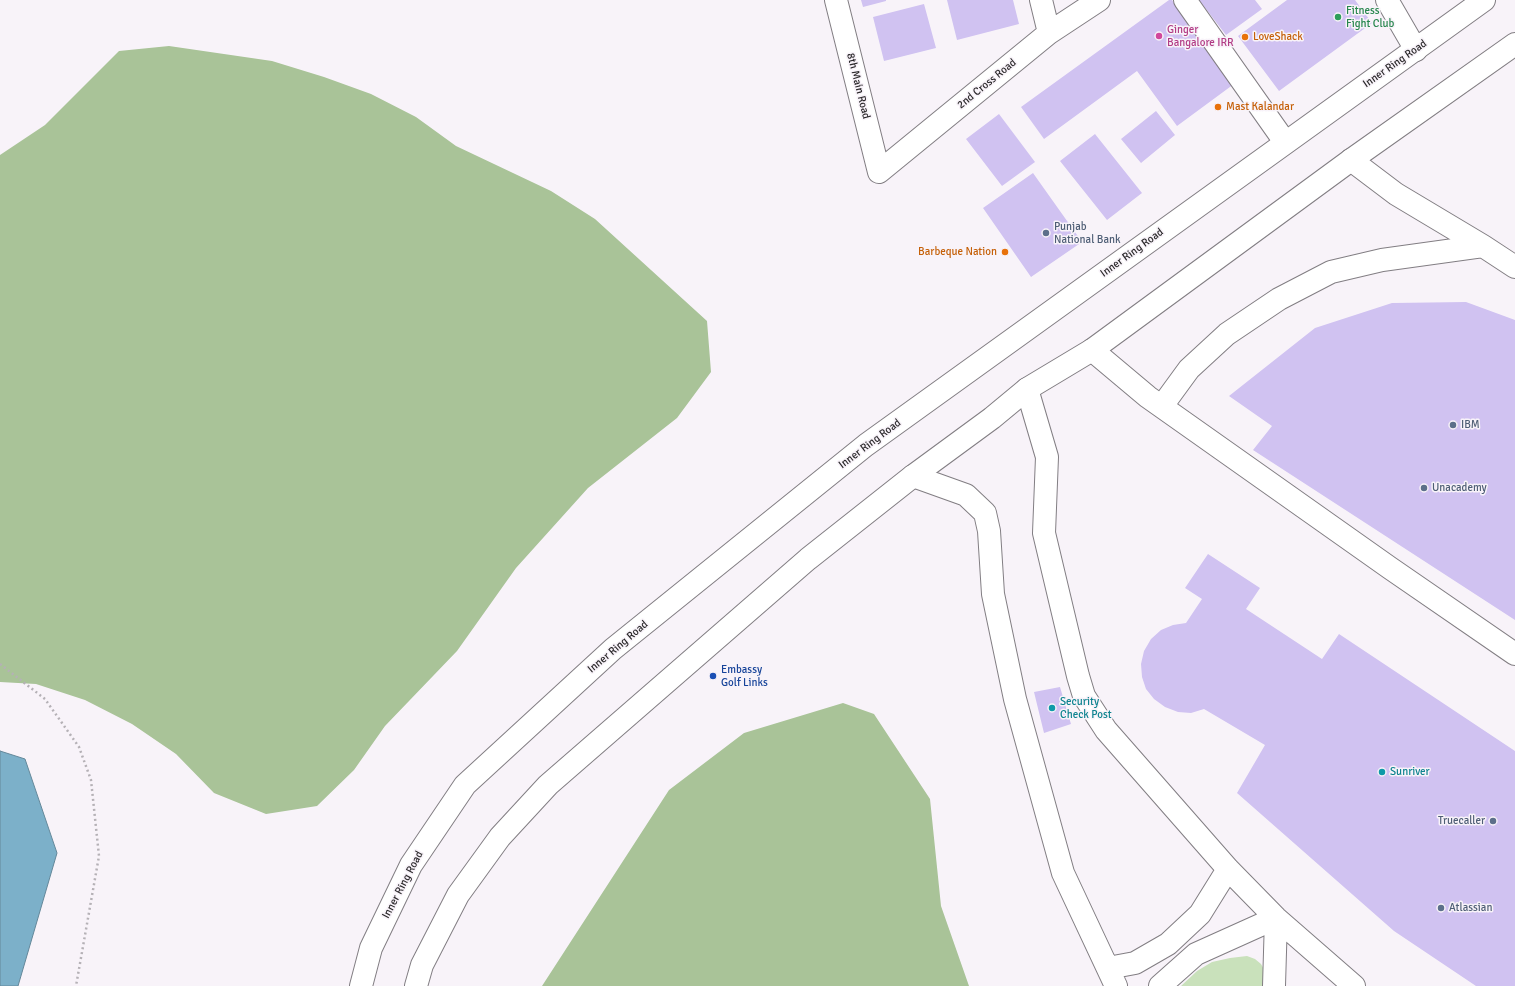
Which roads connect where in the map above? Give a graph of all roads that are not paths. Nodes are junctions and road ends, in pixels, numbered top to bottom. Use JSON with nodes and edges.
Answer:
{"nodes":[{"id":1,"x":836,"y":0,"type":"edge"},
{"id":2,"x":1041,"y":0,"type":"edge"},
{"id":3,"x":1099,"y":0,"type":"edge"},
{"id":4,"x":1185,"y":0,"type":"edge"},
{"id":5,"x":1387,"y":0,"type":"edge"},
{"id":6,"x":1484,"y":0,"type":"edge"},
{"id":7,"x":1049,"y":33,"type":"junction"},
{"id":8,"x":1515,"y":44,"type":"edge"},
{"id":9,"x":1416,"y":50,"type":"junction"},
{"id":10,"x":1285,"y":142,"type":"junction"},
{"id":11,"x":1351,"y":160,"type":"junction"},
{"id":12,"x":879,"y":172,"type":"joint"},
{"id":13,"x":1483,"y":246,"type":"junction"},
{"id":14,"x":1515,"y":268,"type":"edge"},
{"id":15,"x":1092,"y":350,"type":"junction"},
{"id":16,"x":1027,"y":389,"type":"junction"},
{"id":17,"x":1162,"y":406,"type":"junction"},
{"id":18,"x":913,"y":476,"type":"junction"},
{"id":19,"x":1515,"y":654,"type":"edge"},
{"id":20,"x":1228,"y":869,"type":"junction"},
{"id":21,"x":1276,"y":918,"type":"junction"},
{"id":22,"x":1112,"y":977,"type":"edge"},
{"id":23,"x":361,"y":986,"type":"edge"},
{"id":24,"x":416,"y":986,"type":"edge"},
{"id":25,"x":1160,"y":986,"type":"edge"},
{"id":26,"x":1274,"y":986,"type":"edge"},
{"id":27,"x":1354,"y":986,"type":"edge"}],
"edges":[{"from":1,"to":12,"type":"main road","name":"8th Main Road"},
{"from":2,"to":7,"type":"main road"},
{"from":3,"to":7,"type":"main road","name":"2nd Cross Road"},
{"from":4,"to":10,"type":"main road"},
{"from":5,"to":9,"type":"main road"},
{"from":6,"to":9,"type":"main road","name":"Inner Ring Road"},
{"from":7,"to":12,"type":"main road","name":"2nd Cross Road"},
{"from":8,"to":11,"type":"main road"},
{"from":9,"to":10,"type":"main road","name":"Inner Ring Road"},
{"from":10,"to":23,"type":"main road","name":"Inner Ring Road"},
{"from":11,"to":13,"type":"main road"},
{"from":11,"to":15,"type":"main road"},
{"from":13,"to":14,"type":"main road"},
{"from":13,"to":17,"type":"main road"},
{"from":15,"to":16,"type":"main road"},
{"from":15,"to":17,"type":"main road"},
{"from":16,"to":18,"type":"main road"},
{"from":16,"to":20,"type":"main road"},
{"from":17,"to":19,"type":"main road"},
{"from":18,"to":22,"type":"main road"},
{"from":18,"to":24,"type":"main road"},
{"from":20,"to":21,"type":"main road"},
{"from":20,"to":22,"type":"main road"},
{"from":21,"to":25,"type":"main road"},
{"from":21,"to":26,"type":"main road"},
{"from":21,"to":27,"type":"main road"}]}
